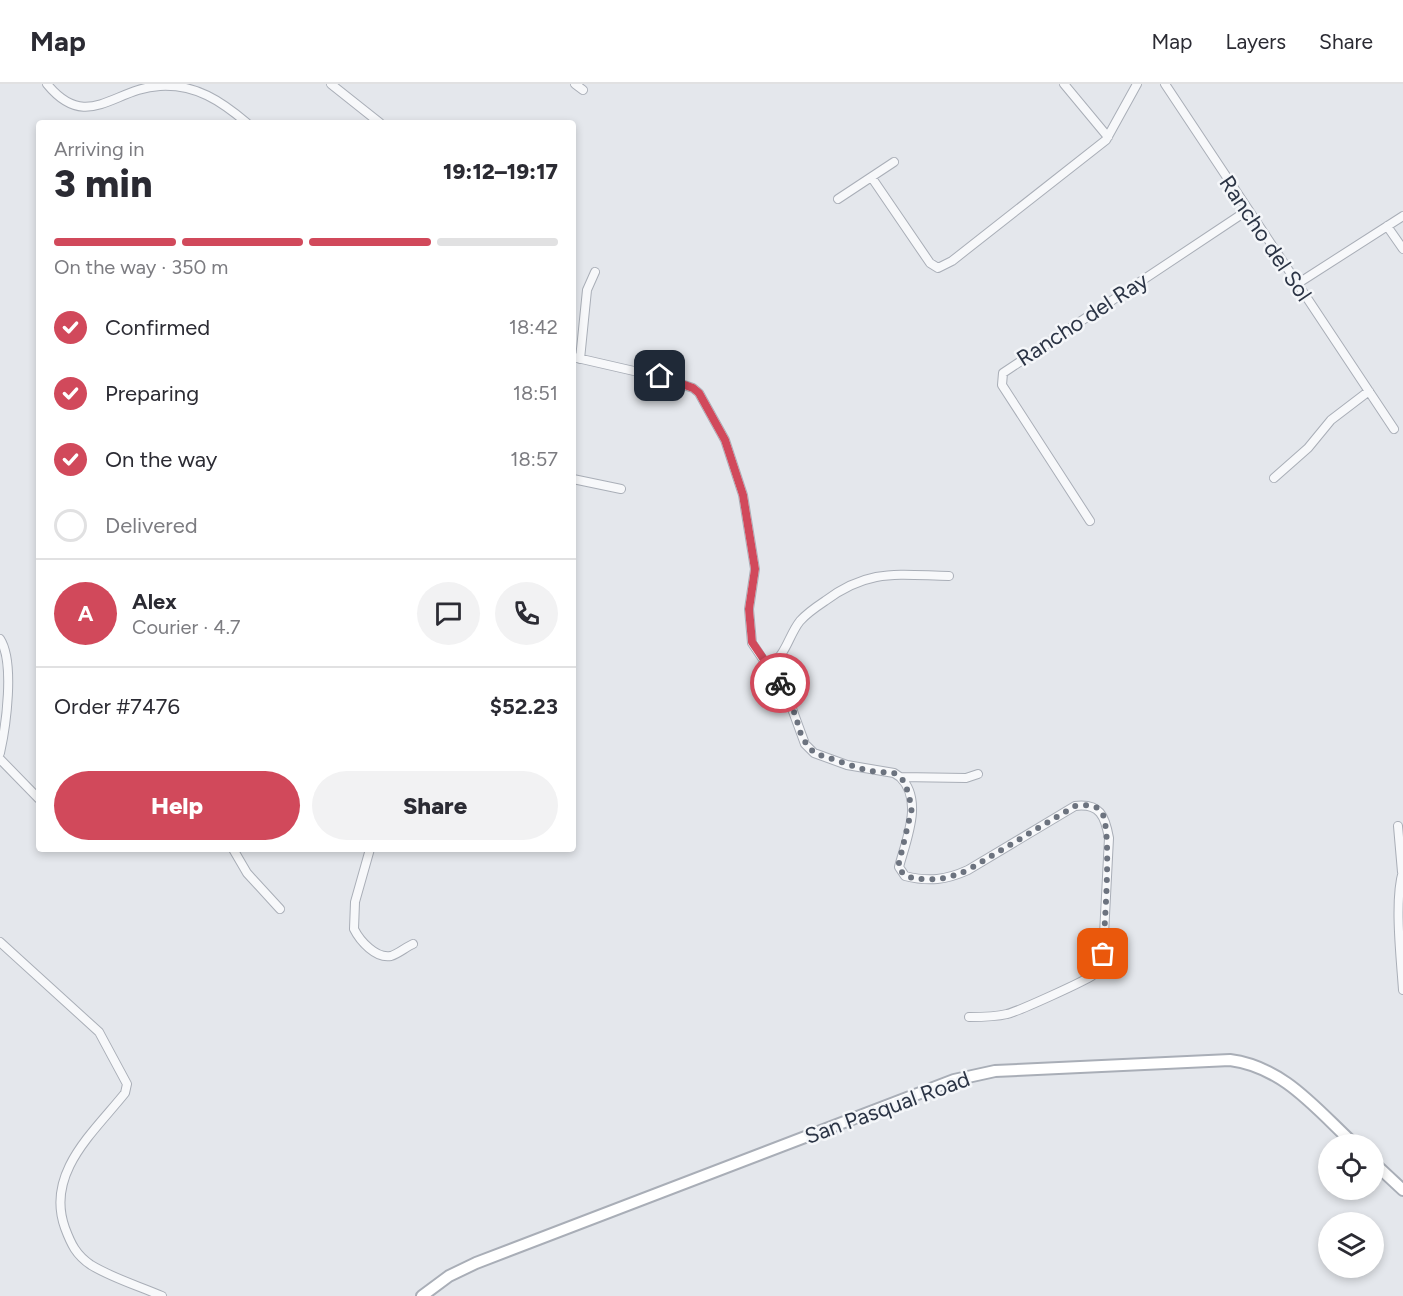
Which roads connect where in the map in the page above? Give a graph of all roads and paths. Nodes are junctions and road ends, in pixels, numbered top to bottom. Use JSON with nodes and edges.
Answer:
{"nodes":[{"id":1,"x":47,"y":84,"type":"edge"},
{"id":2,"x":331,"y":84,"type":"edge"},
{"id":3,"x":576,"y":84,"type":"edge"},
{"id":4,"x":1064,"y":84,"type":"edge"},
{"id":5,"x":1137,"y":84,"type":"edge"},
{"id":6,"x":1165,"y":84,"type":"edge"},
{"id":7,"x":583,"y":90,"type":"dead end"},
{"id":8,"x":243,"y":120,"type":"edge"},
{"id":9,"x":376,"y":120,"type":"edge"},
{"id":10,"x":1108,"y":137,"type":"junction"},
{"id":11,"x":894,"y":162,"type":"dead end"},
{"id":12,"x":872,"y":178,"type":"junction"},
{"id":13,"x":838,"y":199,"type":"dead end"},
{"id":14,"x":1248,"y":210,"type":"junction"},
{"id":15,"x":1403,"y":216,"type":"edge"},
{"id":16,"x":1388,"y":226,"type":"junction"},
{"id":17,"x":1403,"y":249,"type":"edge"},
{"id":18,"x":595,"y":272,"type":"dead end"},
{"id":19,"x":1297,"y":285,"type":"junction"},
{"id":20,"x":577,"y":358,"type":"edge"},
{"id":21,"x":1369,"y":391,"type":"junction"},
{"id":22,"x":1394,"y":429,"type":"dead end"},
{"id":23,"x":1274,"y":478,"type":"dead end"},
{"id":24,"x":576,"y":480,"type":"edge"},
{"id":25,"x":621,"y":489,"type":"dead end"},
{"id":26,"x":1089,"y":521,"type":"dead end"},
{"id":27,"x":949,"y":576,"type":"dead end"},
{"id":28,"x":0,"y":639,"type":"edge"},
{"id":29,"x":768,"y":666,"type":"junction"},
{"id":30,"x":0,"y":753,"type":"edge"},
{"id":31,"x":0,"y":759,"type":"edge"},
{"id":32,"x":978,"y":774,"type":"dead end"},
{"id":33,"x":900,"y":777,"type":"junction"},
{"id":34,"x":36,"y":796,"type":"edge"},
{"id":35,"x":1398,"y":826,"type":"dead end"},
{"id":36,"x":235,"y":852,"type":"edge"},
{"id":37,"x":369,"y":852,"type":"edge"},
{"id":38,"x":1403,"y":871,"type":"edge"},
{"id":39,"x":280,"y":909,"type":"dead end"},
{"id":40,"x":0,"y":942,"type":"edge"},
{"id":41,"x":413,"y":944,"type":"dead end"},
{"id":42,"x":1403,"y":990,"type":"edge"},
{"id":43,"x":969,"y":1017,"type":"dead end"},
{"id":44,"x":1343,"y":1134,"type":"edge"},
{"id":45,"x":1384,"y":1172,"type":"edge"},
{"id":46,"x":1403,"y":1190,"type":"edge"},
{"id":47,"x":162,"y":1296,"type":"edge"},
{"id":48,"x":422,"y":1296,"type":"edge"}],
"edges":[{"from":1,"to":8,"type":"street"},
{"from":2,"to":9,"type":"street"},
{"from":3,"to":7,"type":"street"},
{"from":4,"to":10,"type":"street"},
{"from":5,"to":10,"type":"street"},
{"from":6,"to":14,"type":"street","name":"Rancho del Sol"},
{"from":10,"to":12,"type":"street"},
{"from":11,"to":12,"type":"street"},
{"from":12,"to":13,"type":"street"},
{"from":14,"to":19,"type":"street","name":"Rancho del Sol"},
{"from":14,"to":26,"type":"street","name":"Rancho del Ray"},
{"from":15,"to":16,"type":"street"},
{"from":16,"to":17,"type":"street"},
{"from":16,"to":19,"type":"street"},
{"from":18,"to":20,"type":"street"},
{"from":19,"to":21,"type":"street","name":"Rancho del Sol"},
{"from":20,"to":29,"type":"street"},
{"from":21,"to":22,"type":"street","name":"Rancho del Sol"},
{"from":21,"to":23,"type":"street"},
{"from":24,"to":25,"type":"street"},
{"from":27,"to":29,"type":"street"},
{"from":28,"to":30,"type":"street"},
{"from":29,"to":33,"type":"street"},
{"from":31,"to":34,"type":"street"},
{"from":32,"to":33,"type":"street"},
{"from":33,"to":43,"type":"street"},
{"from":35,"to":38,"type":"street"},
{"from":36,"to":39,"type":"street"},
{"from":37,"to":41,"type":"street"},
{"from":38,"to":42,"type":"street"},
{"from":40,"to":47,"type":"street"},
{"from":44,"to":48,"type":"main road","name":"San Pasqual Road"},
{"from":45,"to":46,"type":"main road"}]}
